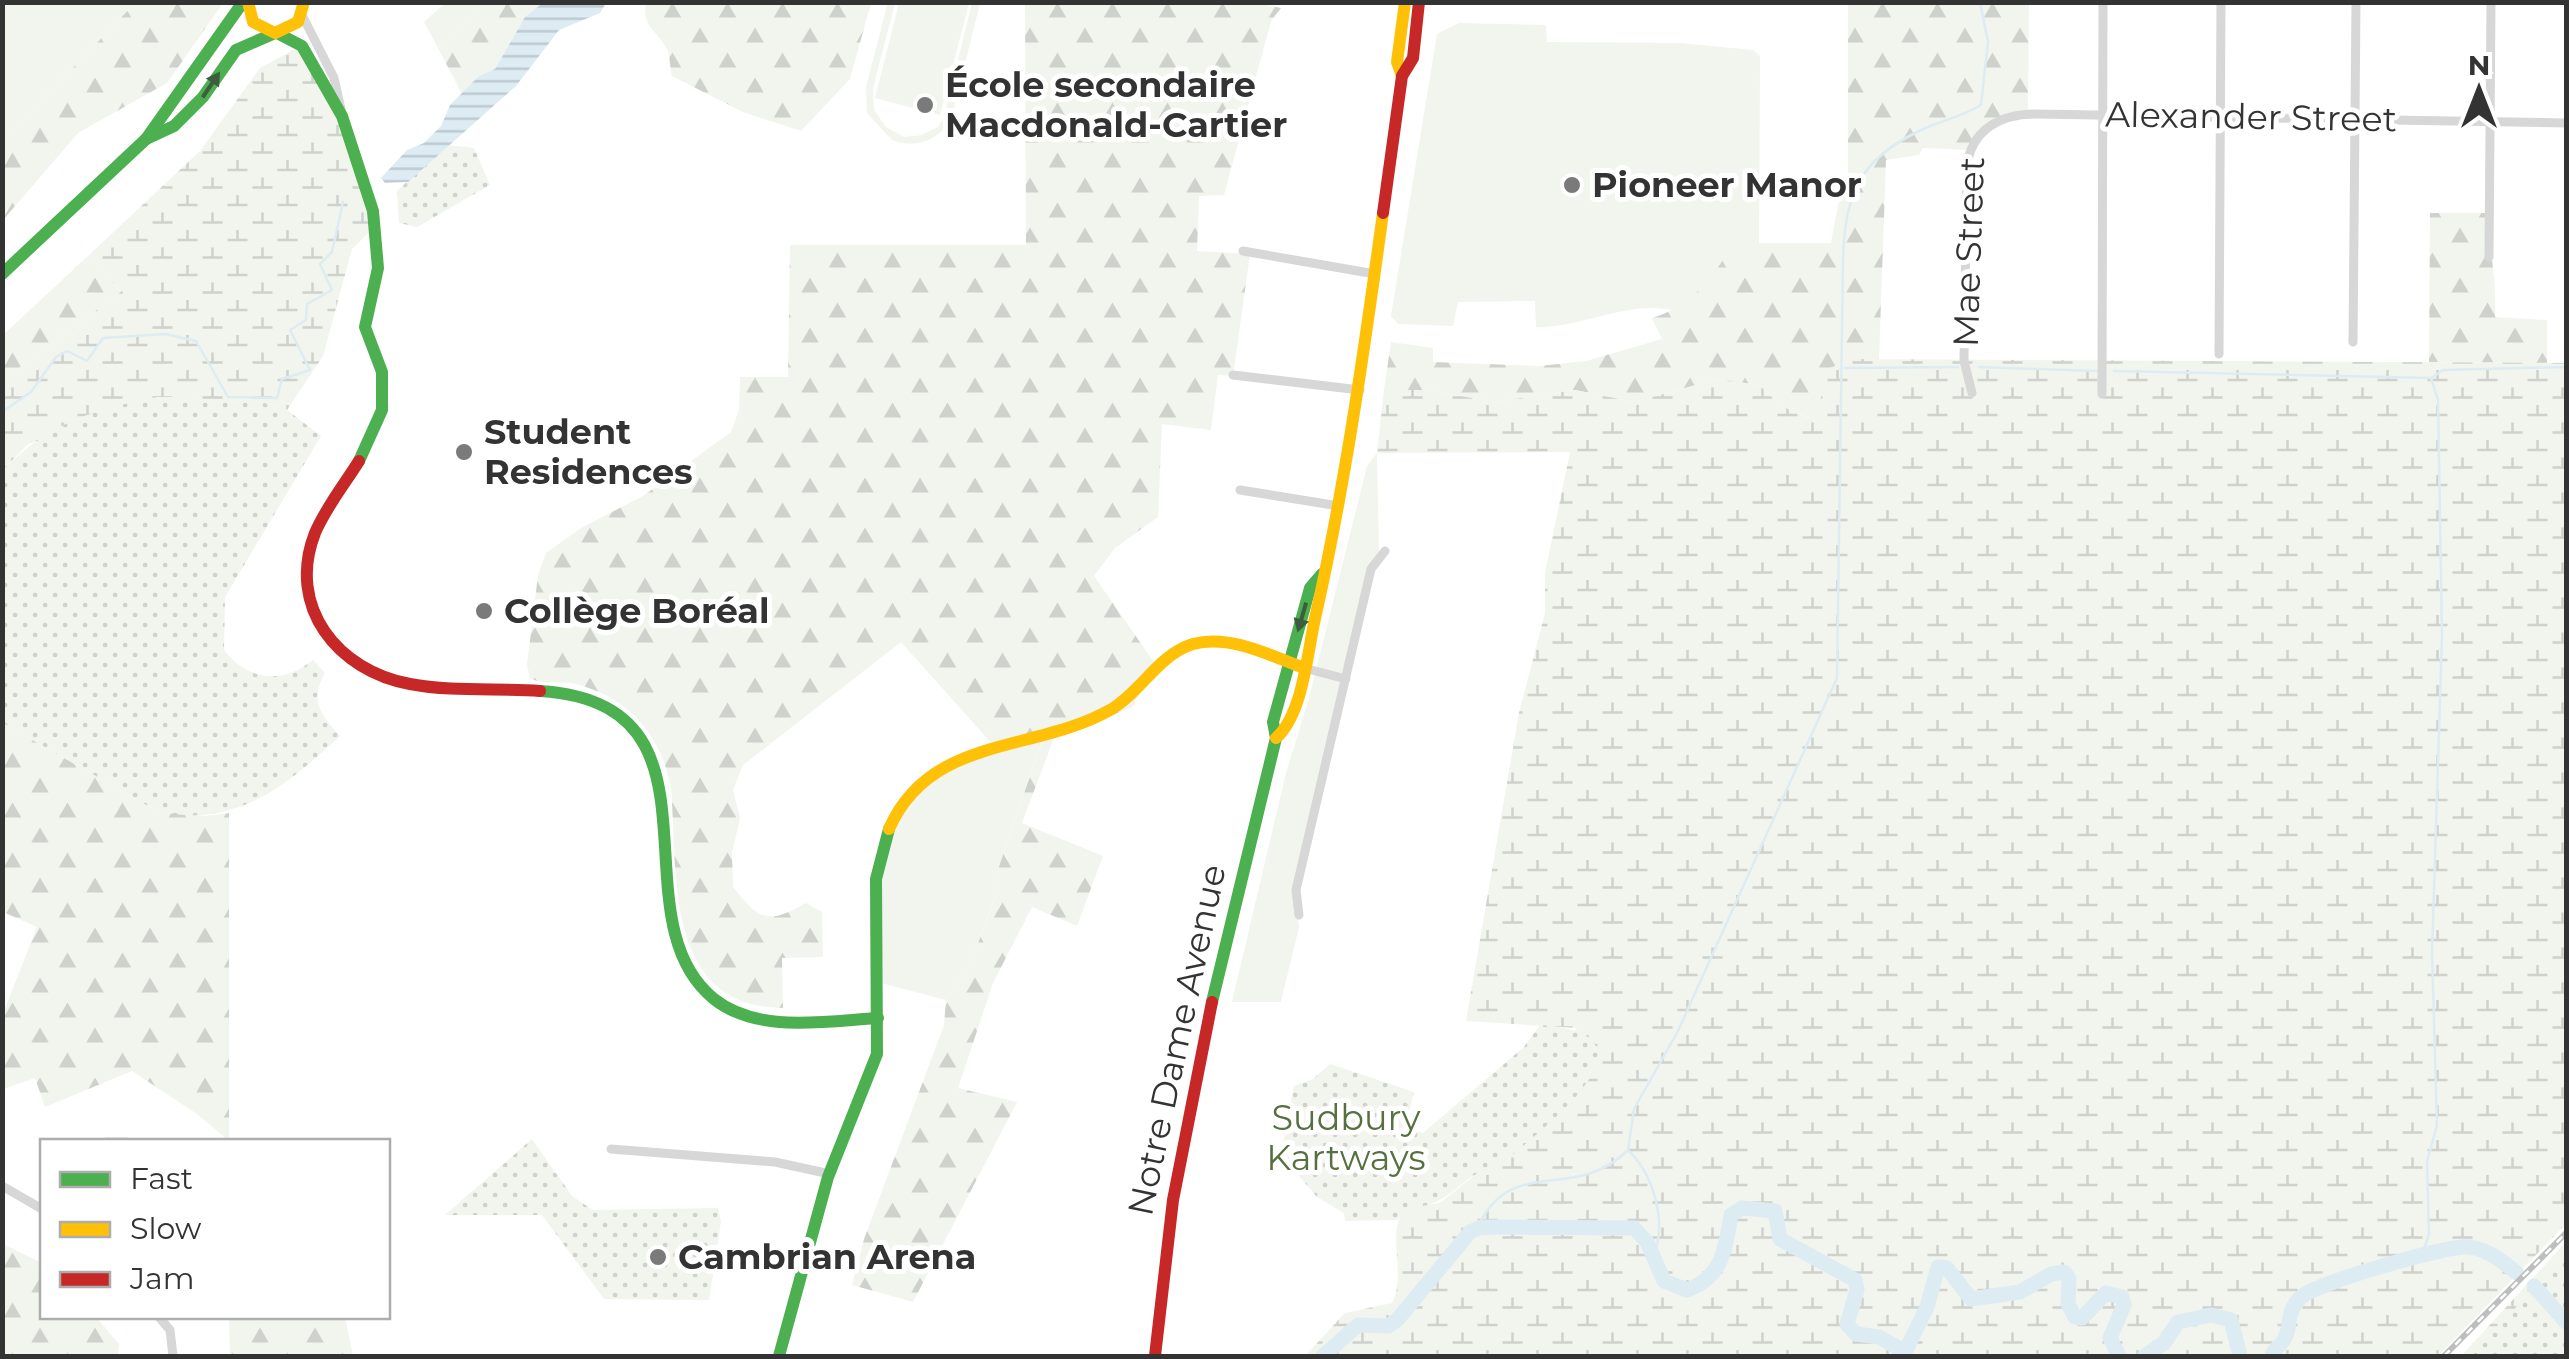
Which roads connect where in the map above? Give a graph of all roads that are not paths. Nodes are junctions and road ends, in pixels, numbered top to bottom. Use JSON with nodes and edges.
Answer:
{"nodes":[{"id":1,"x":246,"y":2,"type":"edge"},
{"id":2,"x":1405,"y":2,"type":"edge"},
{"id":3,"x":1420,"y":2,"type":"edge"},
{"id":4,"x":2102,"y":2,"type":"edge"},
{"id":5,"x":2221,"y":2,"type":"edge"},
{"id":6,"x":2356,"y":2,"type":"edge"},
{"id":7,"x":2491,"y":2,"type":"edge"},
{"id":8,"x":305,"y":8,"type":"edge"},
{"id":9,"x":276,"y":33,"type":"junction"},
{"id":10,"x":1402,"y":76,"type":"junction"},
{"id":11,"x":2101,"y":115,"type":"junction"},
{"id":12,"x":342,"y":116,"type":"junction"},
{"id":13,"x":2220,"y":118,"type":"junction"},
{"id":14,"x":1997,"y":120,"type":"joint"},
{"id":15,"x":2355,"y":120,"type":"junction"},
{"id":16,"x":2490,"y":122,"type":"junction"},
{"id":17,"x":2566,"y":123,"type":"edge"},
{"id":18,"x":146,"y":139,"type":"junction"},
{"id":19,"x":1244,"y":251,"type":"dead end"},
{"id":20,"x":2489,"y":257,"type":"dead end"},
{"id":21,"x":2,"y":274,"type":"edge"},
{"id":22,"x":1376,"y":274,"type":"junction"},
{"id":23,"x":2353,"y":342,"type":"dead end"},
{"id":24,"x":2219,"y":354,"type":"dead end"},
{"id":25,"x":1233,"y":375,"type":"dead end"},
{"id":26,"x":1360,"y":390,"type":"junction"},
{"id":27,"x":1972,"y":393,"type":"dead end"},
{"id":28,"x":2102,"y":394,"type":"dead end"},
{"id":29,"x":1240,"y":490,"type":"dead end"},
{"id":30,"x":1340,"y":506,"type":"junction"},
{"id":31,"x":1385,"y":551,"type":"dead end"},
{"id":32,"x":1322,"y":574,"type":"junction"},
{"id":33,"x":1289,"y":663,"type":"junction"},
{"id":34,"x":1304,"y":668,"type":"junction"},
{"id":35,"x":1346,"y":679,"type":"junction"},
{"id":36,"x":1276,"y":738,"type":"junction"},
{"id":37,"x":1299,"y":914,"type":"dead end"},
{"id":38,"x":878,"y":1018,"type":"junction"},
{"id":39,"x":611,"y":1149,"type":"dead end"},
{"id":40,"x":830,"y":1174,"type":"junction"},
{"id":41,"x":2,"y":1186,"type":"edge"},
{"id":42,"x":40,"y":1208,"type":"edge"},
{"id":43,"x":161,"y":1319,"type":"edge"},
{"id":44,"x":172,"y":1356,"type":"edge"},
{"id":45,"x":779,"y":1356,"type":"edge"},
{"id":46,"x":1155,"y":1356,"type":"edge"}],
"edges":[{"from":1,"to":9,"type":"main road"},
{"from":1,"to":18,"type":"main road"},
{"from":2,"to":10,"type":"main road","name":"Notre Dame Avenue"},
{"from":3,"to":10,"type":"main road","name":"Notre Dame Avenue"},
{"from":4,"to":11,"type":"street"},
{"from":5,"to":13,"type":"street"},
{"from":6,"to":15,"type":"street"},
{"from":7,"to":16,"type":"street"},
{"from":8,"to":9,"type":"main road"},
{"from":8,"to":12,"type":"street"},
{"from":9,"to":12,"type":"main road"},
{"from":18,"to":9,"type":"main road","one_way":true},
{"from":10,"to":22,"type":"main road","name":"Notre Dame Avenue"},
{"from":11,"to":13,"type":"street","name":"Alexander Street"},
{"from":11,"to":14,"type":"street","name":"Alexander Street"},
{"from":11,"to":28,"type":"street"},
{"from":12,"to":38,"type":"main road"},
{"from":13,"to":15,"type":"street","name":"Alexander Street"},
{"from":13,"to":24,"type":"street"},
{"from":14,"to":27,"type":"street","name":"Mae Street"},
{"from":15,"to":16,"type":"street","name":"Alexander Street"},
{"from":15,"to":23,"type":"street"},
{"from":16,"to":17,"type":"street","name":"Alexander Street"},
{"from":16,"to":20,"type":"street"},
{"from":18,"to":21,"type":"main road"},
{"from":19,"to":22,"type":"street"},
{"from":22,"to":26,"type":"main road","name":"Notre Dame Avenue"},
{"from":25,"to":26,"type":"street"},
{"from":26,"to":30,"type":"main road","name":"Notre Dame Avenue"},
{"from":29,"to":30,"type":"street"},
{"from":30,"to":32,"type":"main road","name":"Notre Dame Avenue"},
{"from":31,"to":35,"type":"street"},
{"from":32,"to":33,"type":"main road","name":"Notre Dame Avenue","one_way":true},
{"from":32,"to":34,"type":"main road","name":"Notre Dame Avenue"},
{"from":33,"to":34,"type":"main road"},
{"from":33,"to":36,"type":"main road","name":"Notre Dame Avenue"},
{"from":33,"to":38,"type":"main road"},
{"from":34,"to":35,"type":"street"},
{"from":34,"to":36,"type":"main road","name":"Notre Dame Avenue"},
{"from":35,"to":37,"type":"street"},
{"from":36,"to":46,"type":"main road","name":"Notre Dame Avenue"},
{"from":38,"to":40,"type":"main road"},
{"from":39,"to":40,"type":"street"},
{"from":40,"to":45,"type":"main road"},
{"from":41,"to":42,"type":"street"},
{"from":43,"to":44,"type":"street"}]}
